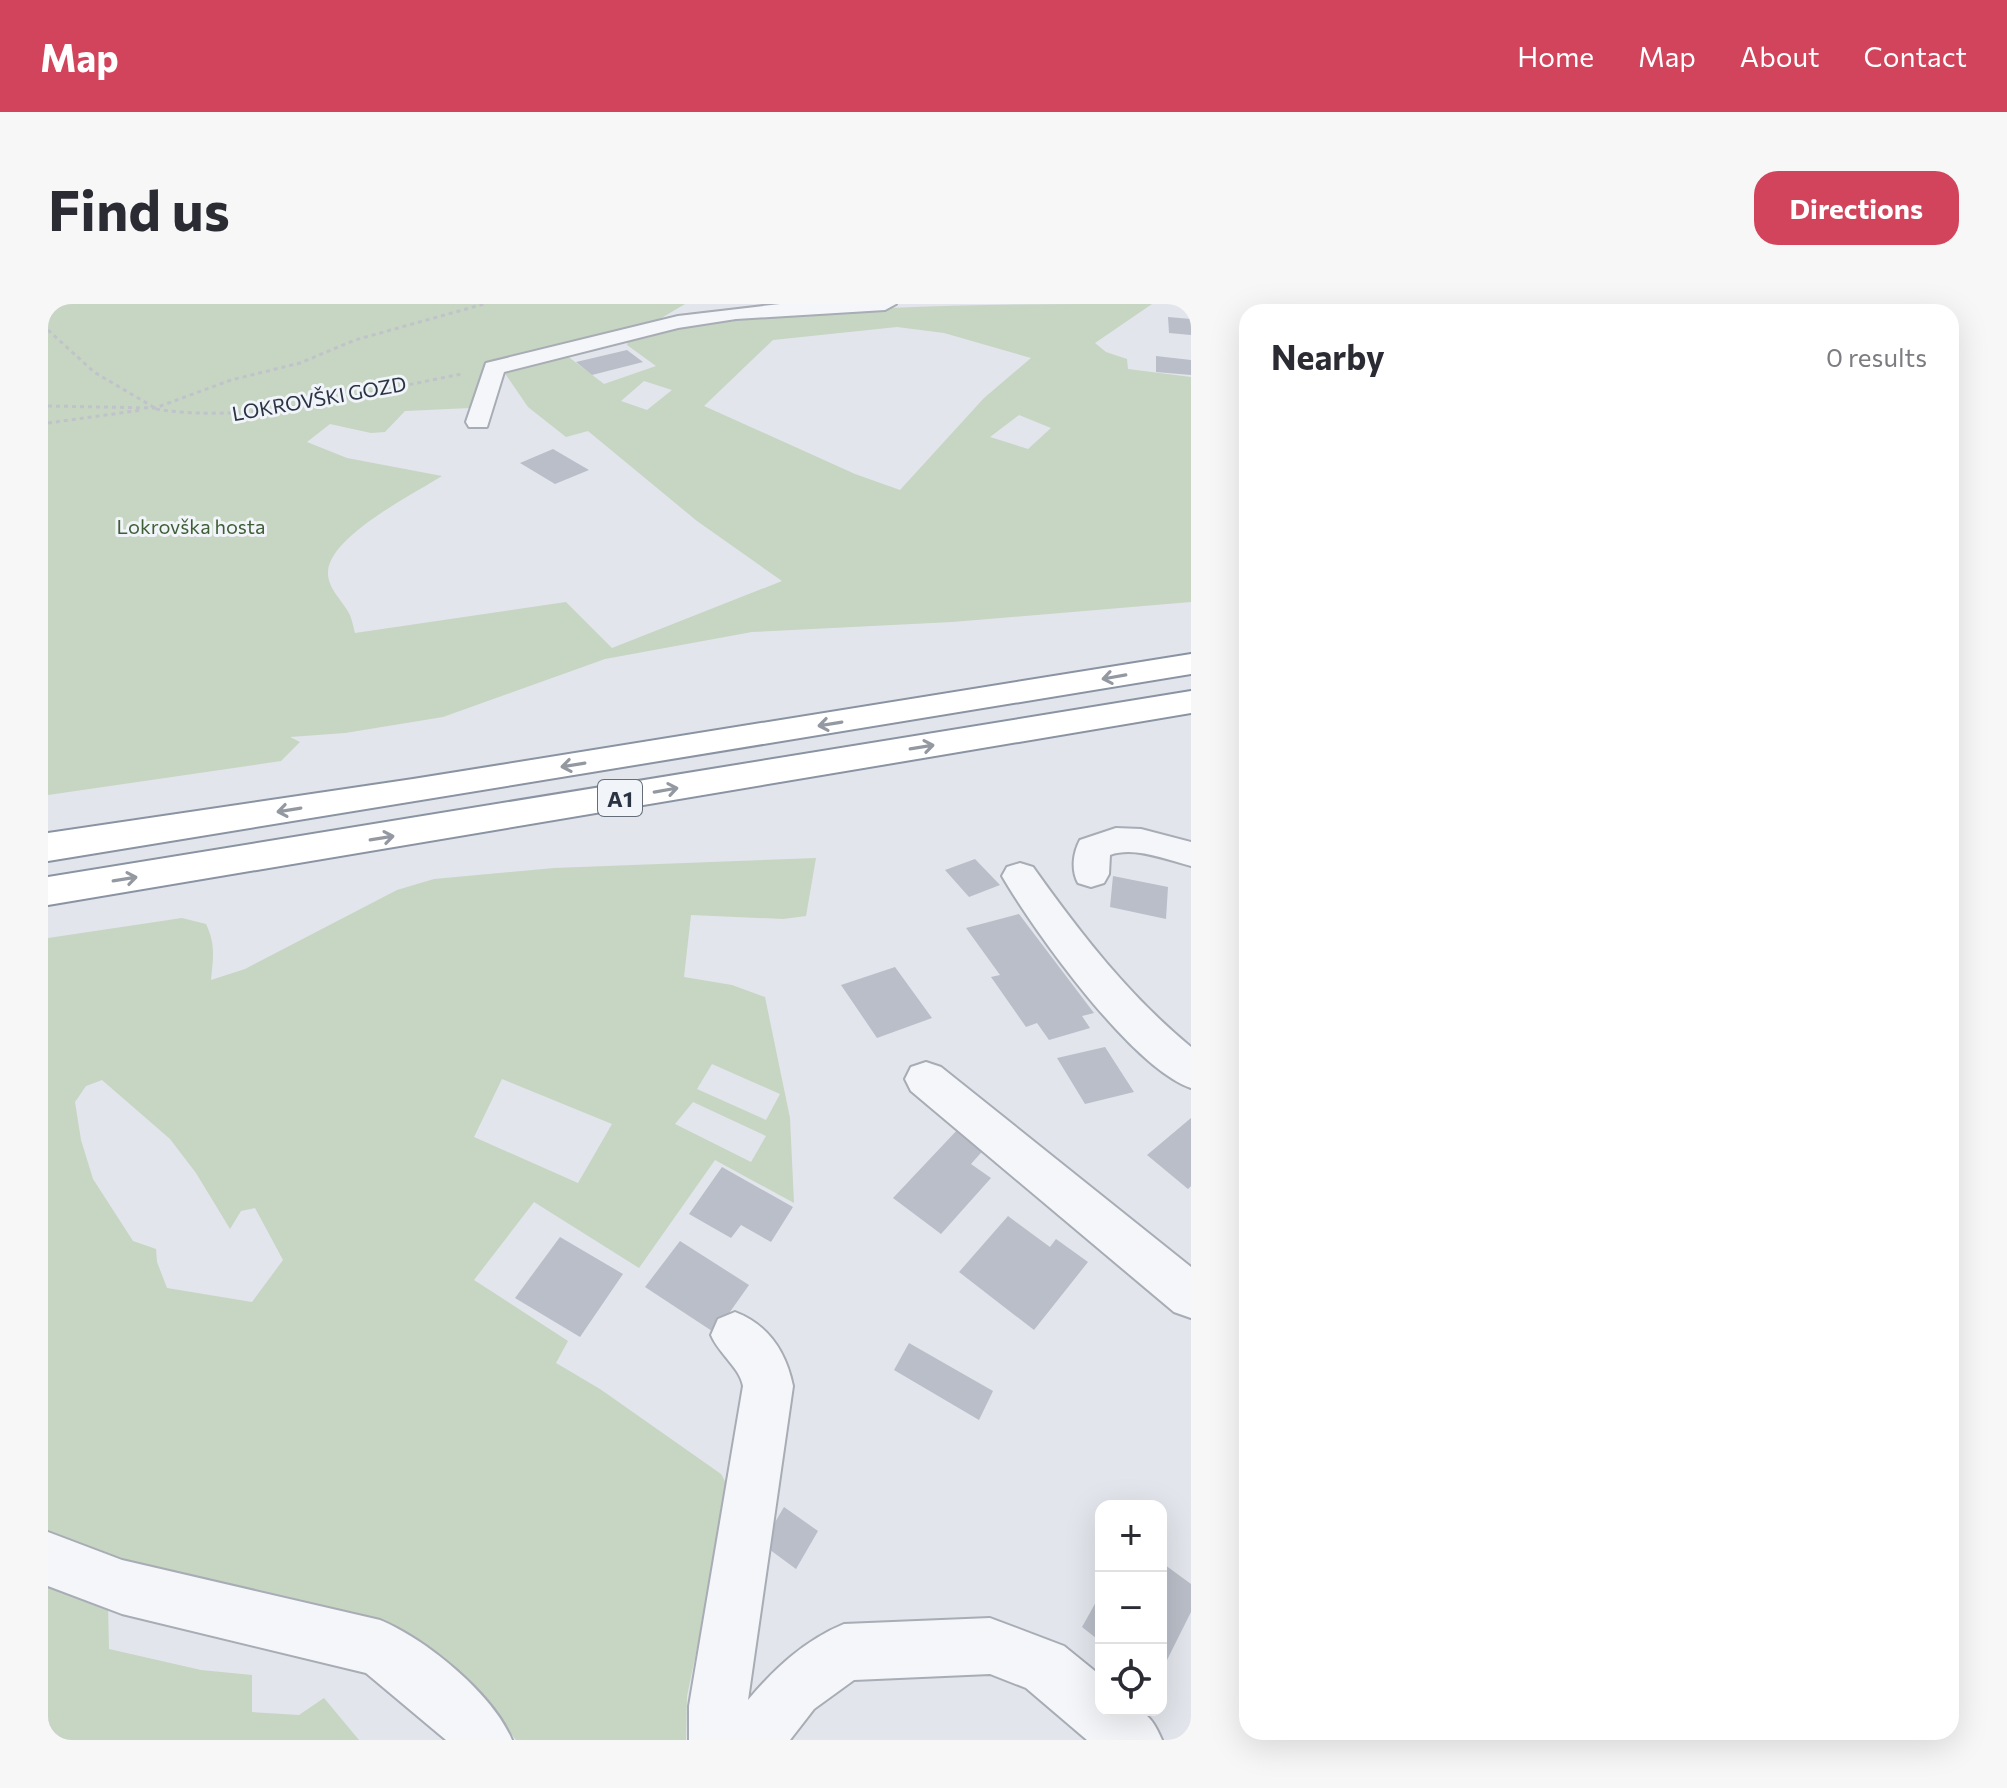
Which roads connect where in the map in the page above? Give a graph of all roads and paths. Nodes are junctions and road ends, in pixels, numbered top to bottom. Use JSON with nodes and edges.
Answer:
{"nodes":[{"id":1,"x":484,"y":304,"type":"edge"},
{"id":2,"x":694,"y":304,"type":"edge"},
{"id":3,"x":885,"y":304,"type":"edge"},
{"id":4,"x":678,"y":322,"type":"junction"},
{"id":5,"x":48,"y":330,"type":"edge"},
{"id":6,"x":494,"y":368,"type":"junction"},
{"id":7,"x":48,"y":406,"type":"edge"},
{"id":8,"x":155,"y":408,"type":"junction"},
{"id":9,"x":478,"y":422,"type":"dead end"},
{"id":10,"x":48,"y":423,"type":"edge"},
{"id":11,"x":1191,"y":664,"type":"edge"},
{"id":12,"x":1191,"y":702,"type":"edge"},
{"id":13,"x":48,"y":847,"type":"edge"},
{"id":14,"x":1191,"y":854,"type":"edge"},
{"id":15,"x":1091,"y":874,"type":"dead end"},
{"id":16,"x":1020,"y":876,"type":"dead end"},
{"id":17,"x":48,"y":891,"type":"edge"},
{"id":18,"x":1191,"y":1071,"type":"edge"},
{"id":19,"x":926,"y":1079,"type":"dead end"},
{"id":20,"x":1191,"y":1296,"type":"edge"},
{"id":21,"x":735,"y":1335,"type":"dead end"},
{"id":22,"x":48,"y":1559,"type":"edge"},
{"id":23,"x":483,"y":1740,"type":"edge"},
{"id":24,"x":718,"y":1740,"type":"edge"},
{"id":25,"x":753,"y":1740,"type":"edge"},
{"id":26,"x":1133,"y":1740,"type":"edge"}],
"edges":[{"from":1,"to":8,"type":"path"},
{"from":2,"to":4,"type":"street"},
{"from":3,"to":4,"type":"street"},
{"from":4,"to":6,"type":"street"},
{"from":5,"to":8,"type":"path"},
{"from":6,"to":8,"type":"path","name":"LOKROVŠKI GOZD"},
{"from":6,"to":9,"type":"street"},
{"from":7,"to":8,"type":"path"},
{"from":8,"to":10,"type":"path","name":"LOKROVŠKI GOZD"},
{"from":11,"to":13,"type":"highway","number":"A1","one_way":true},
{"from":17,"to":12,"type":"highway","number":"A1","one_way":true},
{"from":14,"to":15,"type":"street"},
{"from":16,"to":18,"type":"street"},
{"from":19,"to":20,"type":"street"},
{"from":21,"to":24,"type":"street"},
{"from":22,"to":23,"type":"street"},
{"from":25,"to":26,"type":"street"}]}
